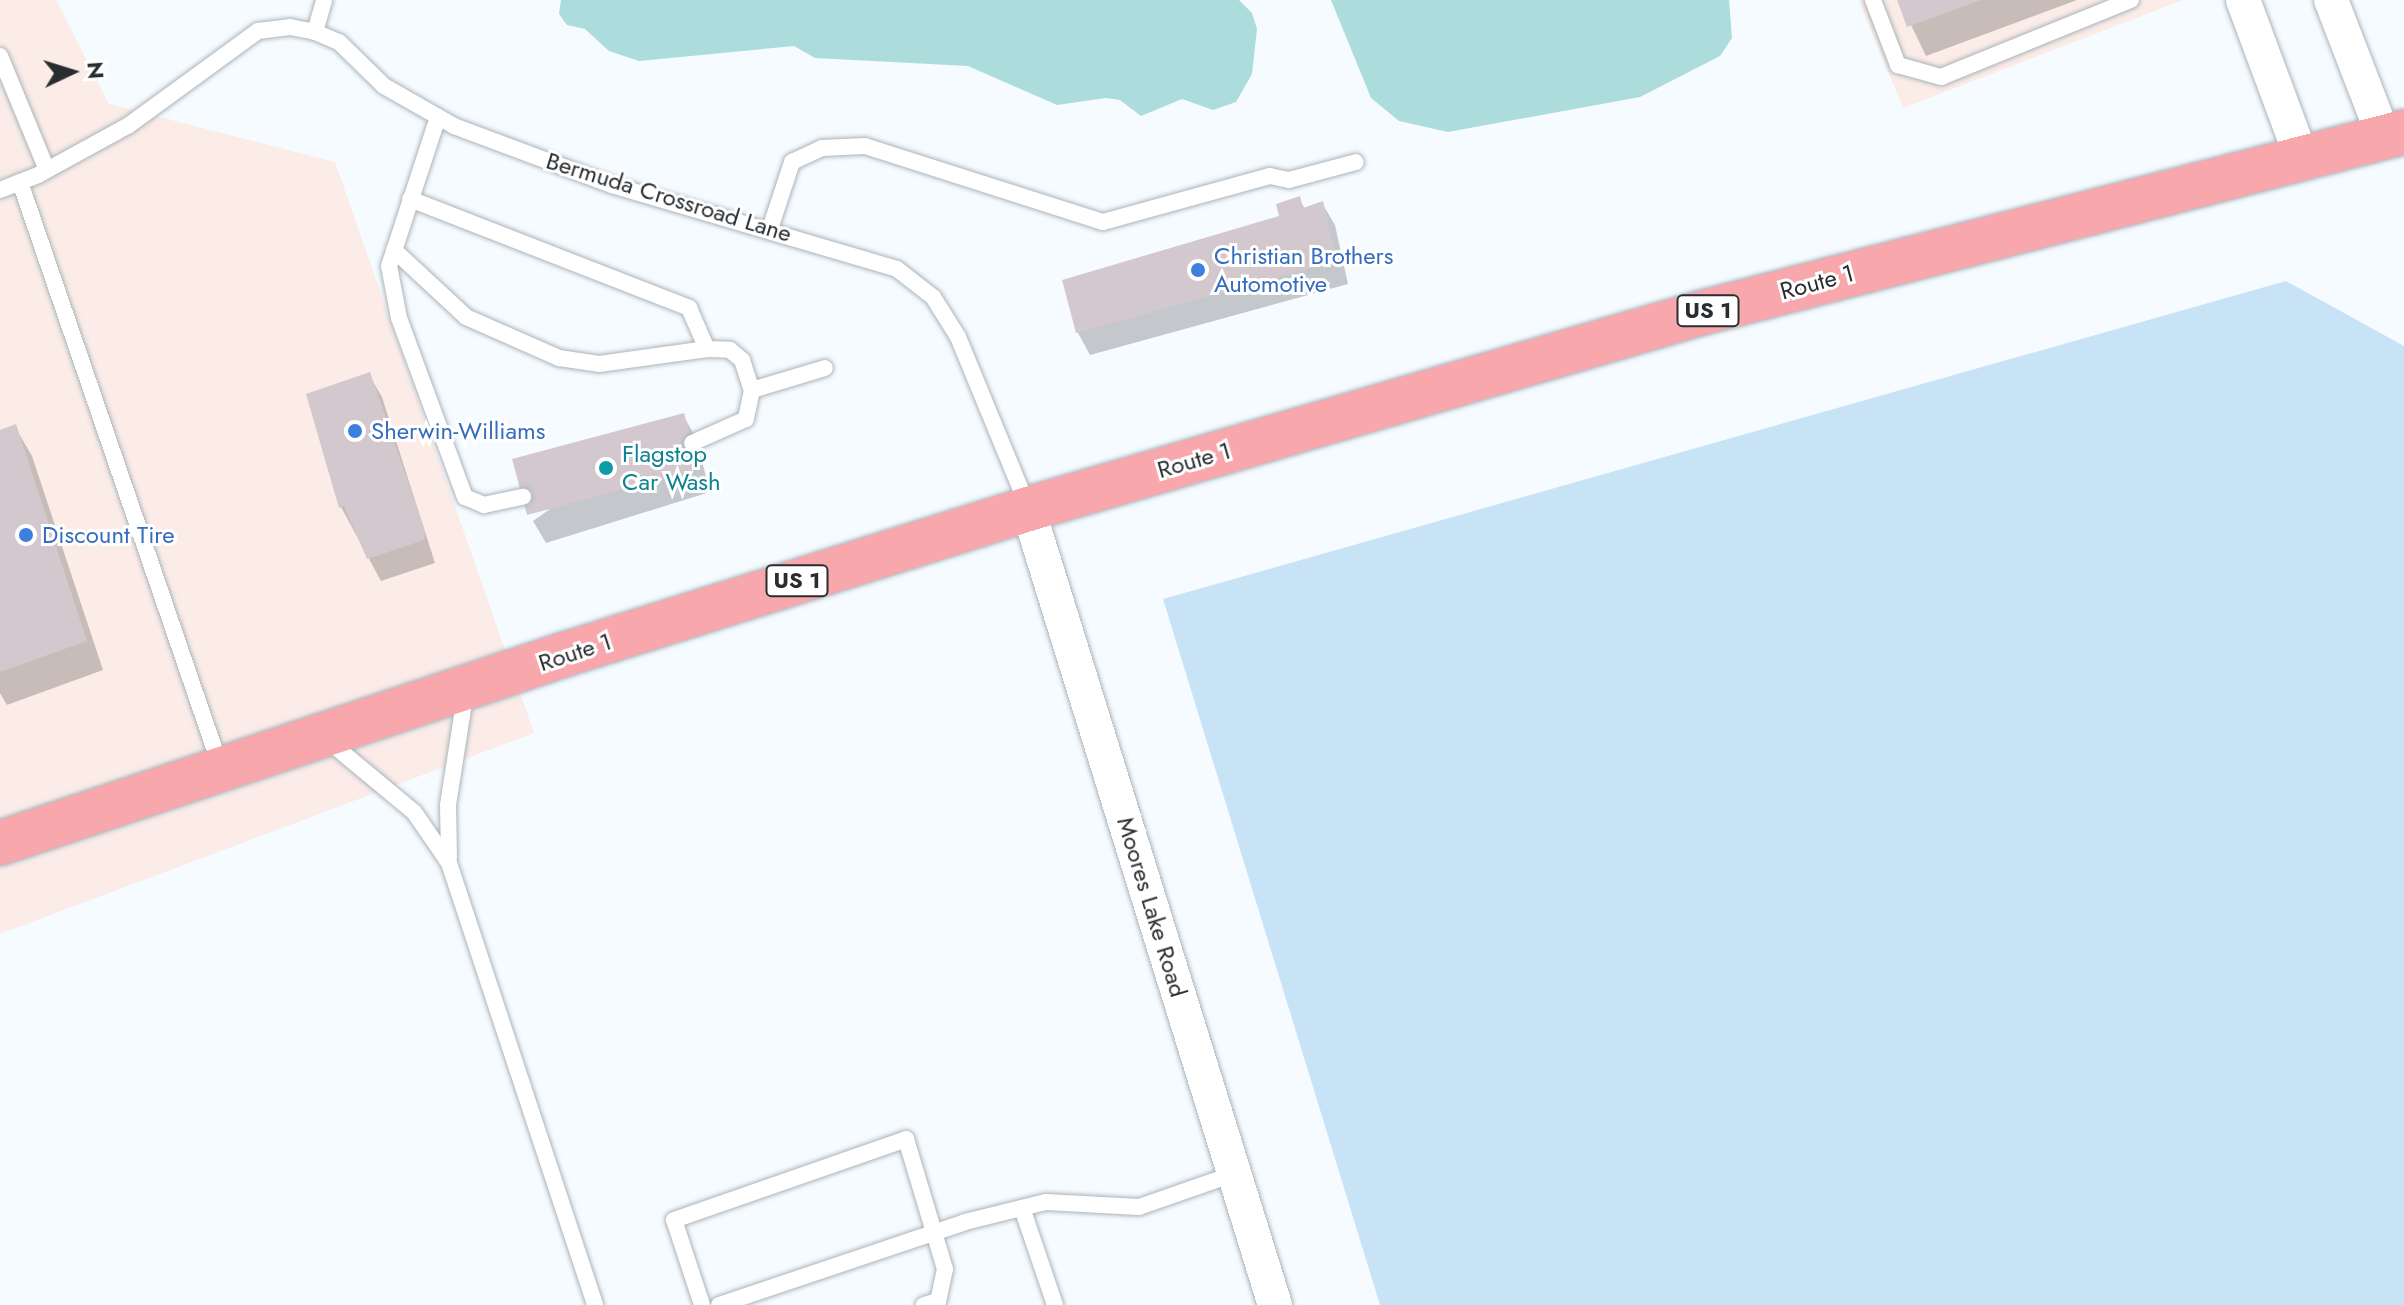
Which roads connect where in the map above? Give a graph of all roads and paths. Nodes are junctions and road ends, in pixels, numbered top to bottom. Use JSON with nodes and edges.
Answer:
{"nodes":[{"id":1,"x":324,"y":0,"type":"edge"},
{"id":2,"x":1873,"y":0,"type":"edge"},
{"id":3,"x":2131,"y":0,"type":"edge"},
{"id":4,"x":2243,"y":0,"type":"edge"},
{"id":5,"x":2331,"y":0,"type":"edge"},
{"id":6,"x":315,"y":32,"type":"junction"},
{"id":7,"x":0,"y":56,"type":"edge"},
{"id":8,"x":438,"y":117,"type":"junction"},
{"id":9,"x":2394,"y":135,"type":"edge"},
{"id":10,"x":2302,"y":159,"type":"junction"},
{"id":11,"x":1356,"y":162,"type":"dead end"},
{"id":12,"x":47,"y":170,"type":"junction"},
{"id":13,"x":20,"y":182,"type":"junction"},
{"id":14,"x":0,"y":190,"type":"edge"},
{"id":15,"x":410,"y":199,"type":"junction"},
{"id":16,"x":770,"y":229,"type":"junction"},
{"id":17,"x":394,"y":250,"type":"junction"},
{"id":18,"x":707,"y":349,"type":"junction"},
{"id":19,"x":825,"y":368,"type":"dead end"},
{"id":20,"x":752,"y":390,"type":"junction"},
{"id":21,"x":692,"y":443,"type":"dead end"},
{"id":22,"x":523,"y":497,"type":"dead end"},
{"id":23,"x":1028,"y":509,"type":"junction"},
{"id":24,"x":466,"y":689,"type":"junction"},
{"id":25,"x":322,"y":736,"type":"junction"},
{"id":26,"x":221,"y":770,"type":"junction"},
{"id":27,"x":0,"y":843,"type":"edge"},
{"id":28,"x":449,"y":863,"type":"junction"},
{"id":29,"x":1234,"y":1174,"type":"junction"},
{"id":30,"x":1022,"y":1208,"type":"junction"},
{"id":31,"x":935,"y":1232,"type":"junction"},
{"id":32,"x":595,"y":1305,"type":"edge"},
{"id":33,"x":702,"y":1305,"type":"edge"},
{"id":34,"x":719,"y":1305,"type":"edge"},
{"id":35,"x":924,"y":1305,"type":"edge"},
{"id":36,"x":1055,"y":1305,"type":"edge"},
{"id":37,"x":1275,"y":1305,"type":"edge"}],
"edges":[{"from":1,"to":6,"type":"lane"},
{"from":2,"to":3,"type":"lane"},
{"from":4,"to":10,"type":"street"},
{"from":5,"to":9,"type":"street"},
{"from":6,"to":8,"type":"lane","name":"Bermuda Crossroad Lane"},
{"from":6,"to":12,"type":"lane","name":"Bermuda Crossroad Lane"},
{"from":7,"to":12,"type":"lane"},
{"from":8,"to":15,"type":"lane"},
{"from":8,"to":16,"type":"lane","name":"Bermuda Crossroad Lane"},
{"from":9,"to":10,"type":"main road","name":"Route 1","number":"US 1"},
{"from":10,"to":23,"type":"main road","name":"Route 1","number":"US 1"},
{"from":11,"to":16,"type":"lane"},
{"from":12,"to":13,"type":"lane","name":"Bermuda Crossroad Lane"},
{"from":13,"to":14,"type":"lane","name":"Bermuda Crossroad Lane"},
{"from":13,"to":26,"type":"lane"},
{"from":15,"to":17,"type":"lane"},
{"from":15,"to":18,"type":"lane"},
{"from":16,"to":23,"type":"lane","name":"Bermuda Crossroad Lane"},
{"from":17,"to":18,"type":"lane"},
{"from":17,"to":22,"type":"lane"},
{"from":18,"to":20,"type":"lane"},
{"from":19,"to":20,"type":"lane"},
{"from":20,"to":21,"type":"lane"},
{"from":23,"to":24,"type":"main road","name":"Route 1","number":"US 1"},
{"from":23,"to":29,"type":"street","name":"Moores Lake Road"},
{"from":24,"to":25,"type":"main road","name":"Route 1","number":"US 1"},
{"from":24,"to":28,"type":"lane"},
{"from":25,"to":26,"type":"main road","name":"Route 1","number":"US 1"},
{"from":25,"to":28,"type":"lane"},
{"from":26,"to":27,"type":"main road","name":"Route 1","number":"US 1"},
{"from":28,"to":32,"type":"lane"},
{"from":29,"to":30,"type":"lane"},
{"from":29,"to":37,"type":"street","name":"Moores Lake Road"},
{"from":30,"to":31,"type":"lane"},
{"from":30,"to":36,"type":"lane"},
{"from":31,"to":33,"type":"lane"},
{"from":31,"to":34,"type":"lane"},
{"from":31,"to":35,"type":"lane"}]}
